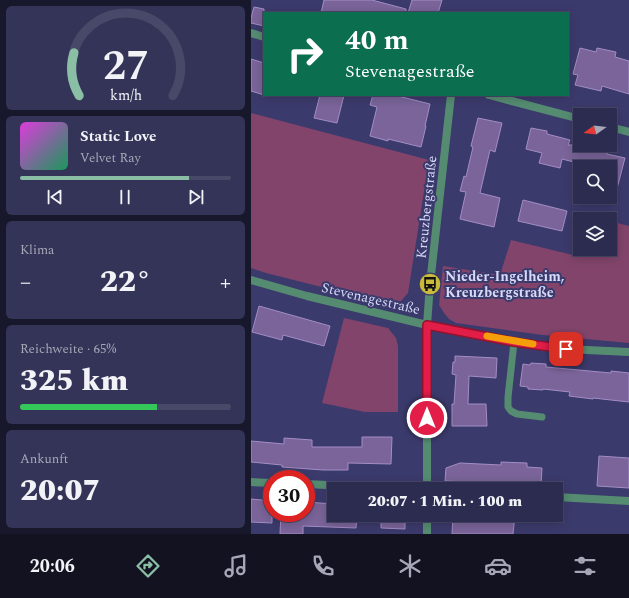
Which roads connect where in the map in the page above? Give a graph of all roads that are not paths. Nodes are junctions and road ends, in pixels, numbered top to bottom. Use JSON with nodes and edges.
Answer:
{"nodes":[{"id":1,"x":251,"y":33,"type":"edge"},
{"id":2,"x":263,"y":37,"type":"edge"},
{"id":3,"x":451,"y":96,"type":"edge"},
{"id":4,"x":493,"y":96,"type":"edge"},
{"id":5,"x":573,"y":117,"type":"edge"},
{"id":6,"x":617,"y":129,"type":"edge"},
{"id":7,"x":629,"y":132,"type":"edge"},
{"id":8,"x":251,"y":280,"type":"edge"},
{"id":9,"x":427,"y":325,"type":"junction"},
{"id":10,"x":514,"y":342,"type":"junction"},
{"id":11,"x":629,"y":352,"type":"edge"},
{"id":12,"x":542,"y":417,"type":"dead end"},
{"id":13,"x":251,"y":482,"type":"edge"},
{"id":14,"x":427,"y":482,"type":"edge"},
{"id":15,"x":263,"y":483,"type":"edge"},
{"id":16,"x":315,"y":484,"type":"edge"},
{"id":17,"x":327,"y":485,"type":"edge"},
{"id":18,"x":563,"y":497,"type":"edge"},
{"id":19,"x":629,"y":501,"type":"edge"},
{"id":20,"x":427,"y":522,"type":"edge"},
{"id":21,"x":427,"y":534,"type":"edge"}],
"edges":[{"from":1,"to":2,"type":"street"},
{"from":3,"to":9,"type":"street","name":"Kreuzbergstraße"},
{"from":4,"to":5,"type":"street"},
{"from":6,"to":7,"type":"street"},
{"from":8,"to":9,"type":"street","name":"Stevenagestraße"},
{"from":9,"to":10,"type":"street","name":"Stevenagestraße"},
{"from":9,"to":14,"type":"street","name":"Kreuzbergstraße"},
{"from":10,"to":11,"type":"street","name":"Stevenagestraße"},
{"from":10,"to":12,"type":"lane"},
{"from":13,"to":15,"type":"street"},
{"from":16,"to":17,"type":"street"},
{"from":18,"to":19,"type":"street"},
{"from":20,"to":21,"type":"street"}]}
